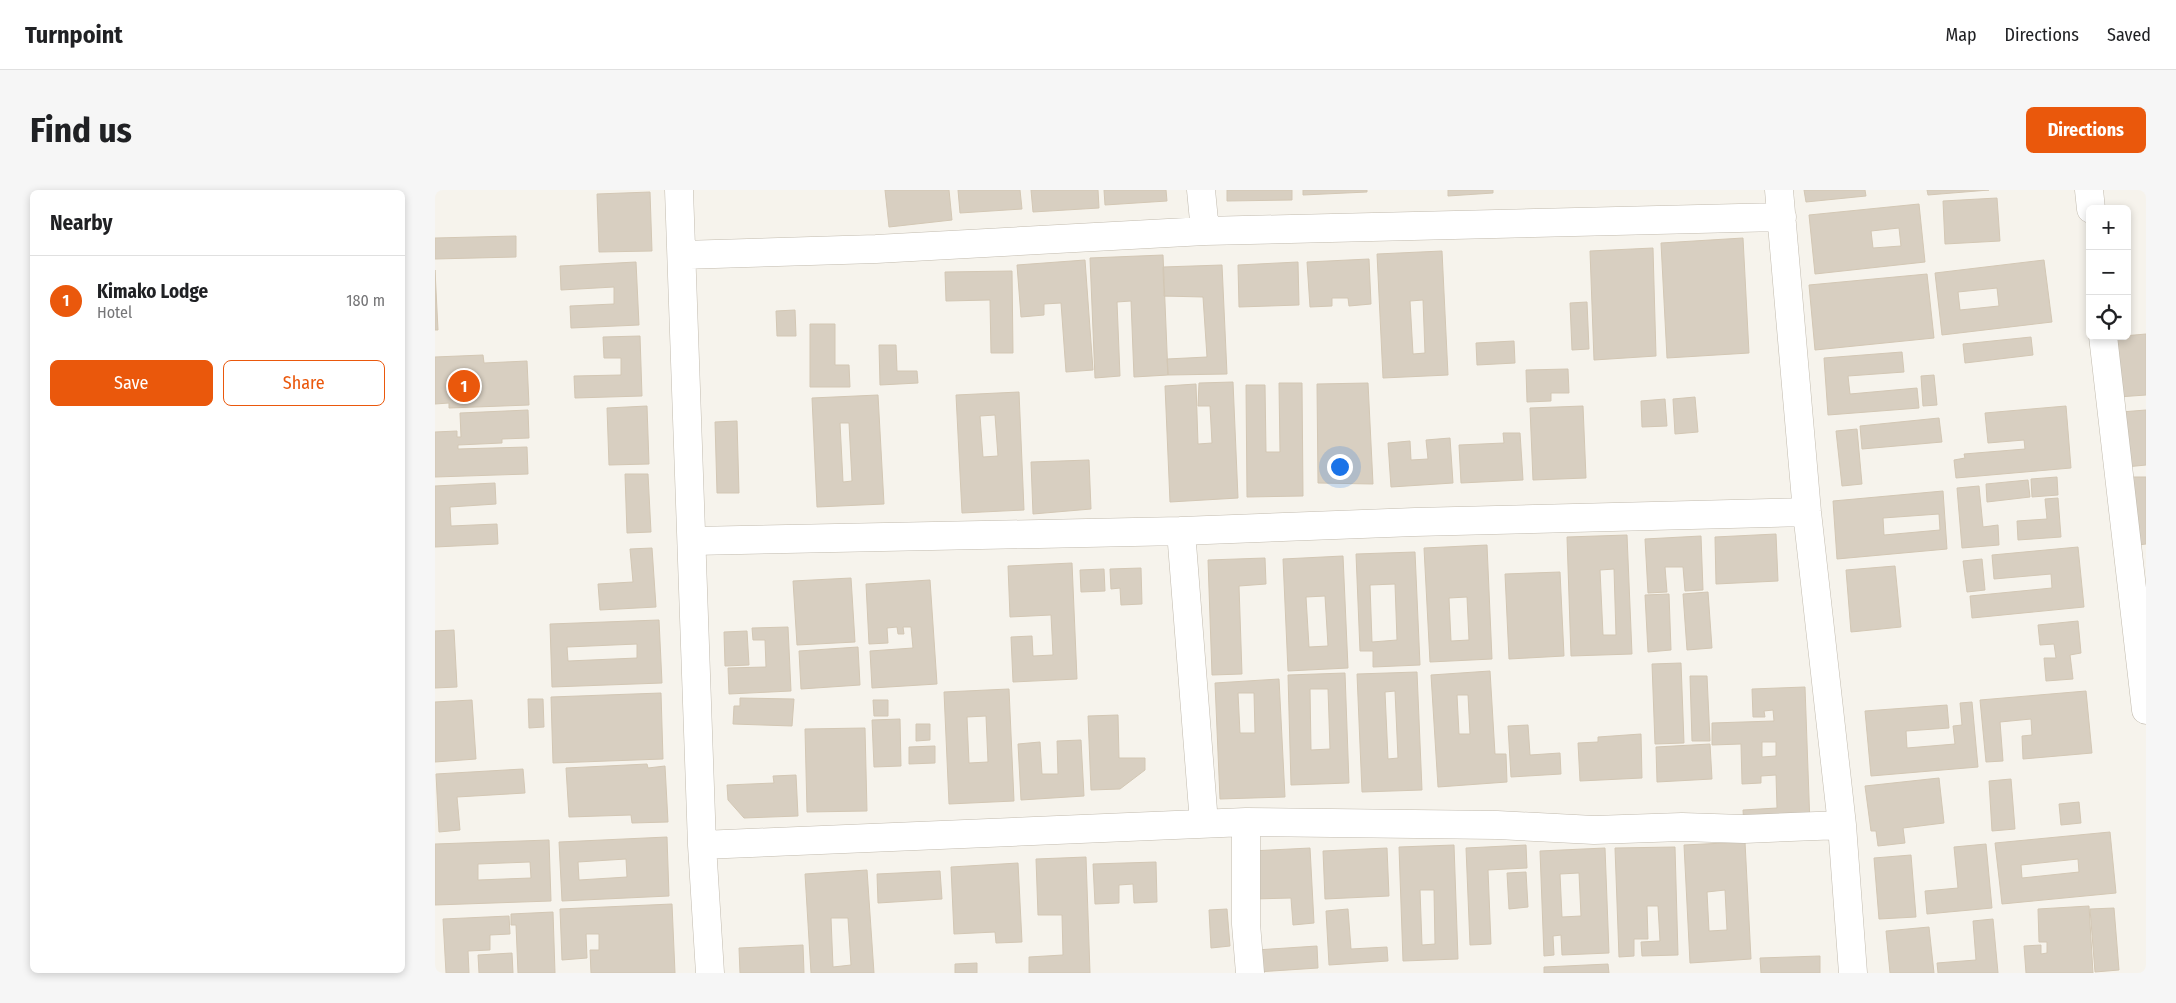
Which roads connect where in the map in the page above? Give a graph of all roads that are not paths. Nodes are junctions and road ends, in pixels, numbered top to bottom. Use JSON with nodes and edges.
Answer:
{"nodes":[{"id":1,"x":679,"y":190,"type":"edge"},
{"id":2,"x":1201,"y":190,"type":"edge"},
{"id":3,"x":1779,"y":190,"type":"edge"},
{"id":4,"x":2089,"y":190,"type":"edge"},
{"id":5,"x":2091,"y":205,"type":"edge"},
{"id":6,"x":1782,"y":218,"type":"junction"},
{"id":7,"x":1205,"y":231,"type":"junction"},
{"id":8,"x":682,"y":255,"type":"junction"},
{"id":9,"x":2103,"y":340,"type":"edge"},
{"id":10,"x":1807,"y":512,"type":"junction"},
{"id":11,"x":1181,"y":531,"type":"junction"},
{"id":12,"x":693,"y":542,"type":"junction"},
{"id":13,"x":2146,"y":710,"type":"edge"},
{"id":14,"x":1246,"y":822,"type":"junction"},
{"id":15,"x":1204,"y":823,"type":"junction"},
{"id":16,"x":1842,"y":825,"type":"junction"},
{"id":17,"x":703,"y":845,"type":"junction"},
{"id":18,"x":710,"y":973,"type":"edge"},
{"id":19,"x":1250,"y":973,"type":"edge"},
{"id":20,"x":1853,"y":973,"type":"edge"}],
"edges":[{"from":1,"to":8,"type":"street"},
{"from":2,"to":7,"type":"street"},
{"from":3,"to":6,"type":"street"},
{"from":4,"to":5,"type":"street"},
{"from":6,"to":7,"type":"street"},
{"from":6,"to":10,"type":"street"},
{"from":7,"to":8,"type":"street"},
{"from":8,"to":12,"type":"street"},
{"from":9,"to":13,"type":"street"},
{"from":10,"to":11,"type":"street"},
{"from":10,"to":16,"type":"street"},
{"from":11,"to":12,"type":"street"},
{"from":11,"to":15,"type":"street"},
{"from":12,"to":17,"type":"street"},
{"from":14,"to":15,"type":"street"},
{"from":14,"to":16,"type":"street"},
{"from":14,"to":19,"type":"street"},
{"from":15,"to":17,"type":"street"},
{"from":16,"to":20,"type":"street"},
{"from":17,"to":18,"type":"street"}]}
